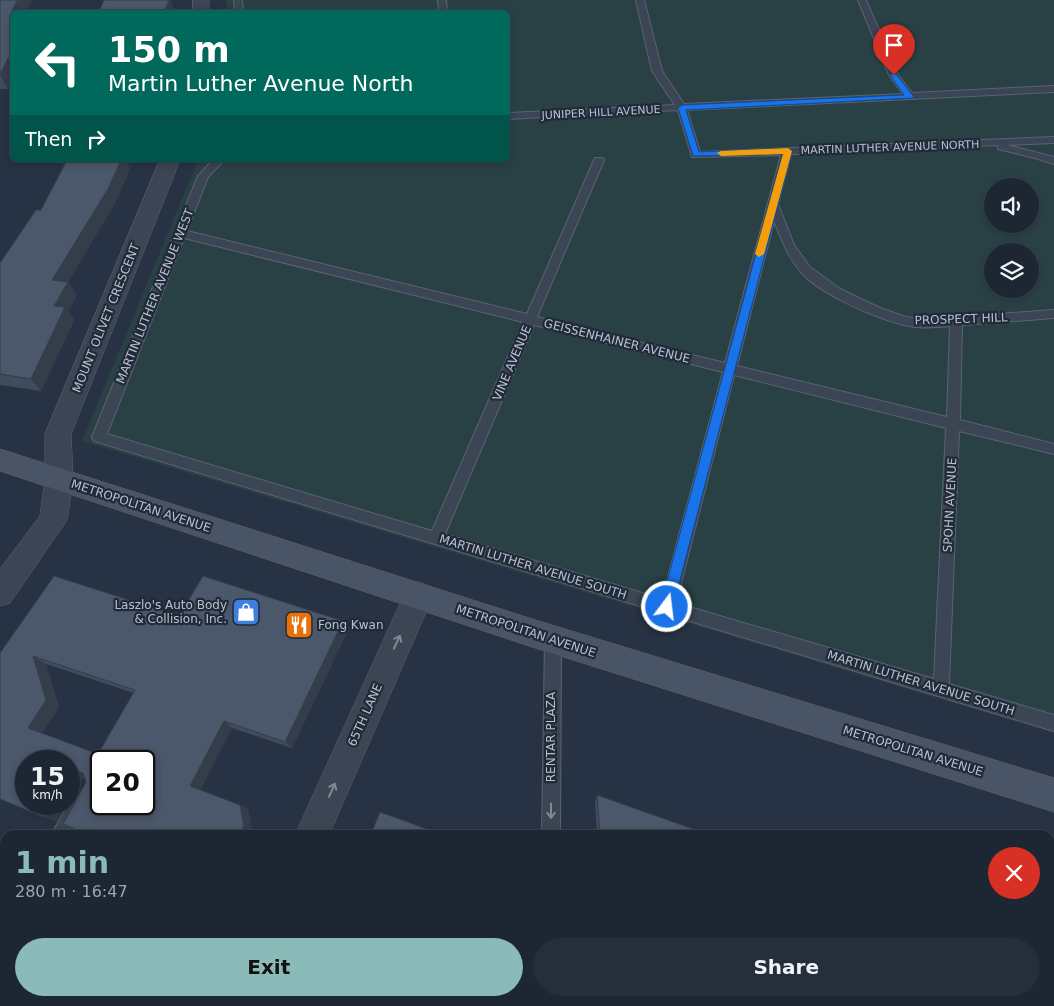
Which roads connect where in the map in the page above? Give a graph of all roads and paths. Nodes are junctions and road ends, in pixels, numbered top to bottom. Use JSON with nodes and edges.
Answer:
{"nodes":[{"id":1,"x":640,"y":0,"type":"edge"},
{"id":2,"x":862,"y":0,"type":"edge"},
{"id":3,"x":1054,"y":90,"type":"edge"},
{"id":4,"x":910,"y":97,"type":"junction"},
{"id":5,"x":682,"y":108,"type":"junction"},
{"id":6,"x":510,"y":116,"type":"edge"},
{"id":7,"x":1054,"y":140,"type":"edge"},
{"id":8,"x":967,"y":143,"type":"junction"},
{"id":9,"x":788,"y":151,"type":"junction"},
{"id":10,"x":600,"y":160,"type":"dead end"},
{"id":11,"x":1054,"y":161,"type":"edge"},
{"id":12,"x":169,"y":162,"type":"edge"},
{"id":13,"x":217,"y":162,"type":"edge"},
{"id":14,"x":773,"y":203,"type":"junction"},
{"id":15,"x":180,"y":233,"type":"junction"},
{"id":16,"x":1054,"y":314,"type":"edge"},
{"id":17,"x":531,"y":320,"type":"junction"},
{"id":18,"x":956,"y":321,"type":"junction"},
{"id":19,"x":729,"y":369,"type":"junction"},
{"id":20,"x":953,"y":424,"type":"junction"},
{"id":21,"x":99,"y":438,"type":"joint"},
{"id":22,"x":1054,"y":449,"type":"edge"},
{"id":23,"x":0,"y":460,"type":"edge"},
{"id":24,"x":59,"y":480,"type":"junction"},
{"id":25,"x":436,"y":538,"type":"junction"},
{"id":26,"x":0,"y":593,"type":"edge"},
{"id":27,"x":418,"y":596,"type":"junction"},
{"id":28,"x":667,"y":607,"type":"junction"},
{"id":29,"x":553,"y":640,"type":"junction"},
{"id":30,"x":941,"y":689,"type":"junction"},
{"id":31,"x":1054,"y":723,"type":"edge"},
{"id":32,"x":84,"y":794,"type":"edge"},
{"id":33,"x":1054,"y":795,"type":"edge"},
{"id":34,"x":63,"y":830,"type":"edge"},
{"id":35,"x":314,"y":830,"type":"edge"},
{"id":36,"x":551,"y":830,"type":"edge"}],
"edges":[{"from":1,"to":5,"type":"lane"},
{"from":2,"to":4,"type":"lane"},
{"from":3,"to":4,"type":"lane","name":"JUNIPER HILL AVENUE"},
{"from":4,"to":5,"type":"lane","name":"JUNIPER HILL AVENUE"},
{"from":5,"to":6,"type":"lane","name":"JUNIPER HILL AVENUE"},
{"from":5,"to":9,"type":"lane","name":"MARTIN LUTHER AVENUE NORTH"},
{"from":7,"to":8,"type":"lane","name":"MARTIN LUTHER AVENUE NORTH"},
{"from":8,"to":9,"type":"lane","name":"MARTIN LUTHER AVENUE NORTH"},
{"from":8,"to":11,"type":"lane"},
{"from":9,"to":14,"type":"lane"},
{"from":10,"to":17,"type":"lane","name":"VINE AVENUE"},
{"from":12,"to":24,"type":"street","name":"MOUNT OLIVET CRESCENT"},
{"from":13,"to":15,"type":"lane","name":"MARTIN LUTHER AVENUE WEST"},
{"from":14,"to":18,"type":"lane","name":"PROSPECT HILL"},
{"from":14,"to":19,"type":"lane"},
{"from":15,"to":17,"type":"lane","name":"GEISSENHAINER AVENUE"},
{"from":15,"to":21,"type":"lane","name":"MARTIN LUTHER AVENUE WEST"},
{"from":16,"to":18,"type":"lane","name":"PROSPECT HILL"},
{"from":17,"to":19,"type":"lane","name":"GEISSENHAINER AVENUE"},
{"from":17,"to":25,"type":"lane","name":"VINE AVENUE"},
{"from":18,"to":20,"type":"lane","name":"SPOHN AVENUE"},
{"from":19,"to":20,"type":"lane","name":"GEISSENHAINER AVENUE"},
{"from":19,"to":28,"type":"lane"},
{"from":20,"to":22,"type":"lane","name":"GEISSENHAINER AVENUE"},
{"from":20,"to":30,"type":"lane","name":"SPOHN AVENUE"},
{"from":21,"to":25,"type":"lane","name":"MARTIN LUTHER AVENUE SOUTH"},
{"from":23,"to":24,"type":"main road","name":"METROPOLITAN AVENUE"},
{"from":24,"to":26,"type":"street","name":"MOUNT OLIVET CRESCENT"},
{"from":24,"to":27,"type":"main road","name":"METROPOLITAN AVENUE"},
{"from":25,"to":28,"type":"lane","name":"MARTIN LUTHER AVENUE SOUTH"},
{"from":27,"to":29,"type":"main road","name":"METROPOLITAN AVENUE"},
{"from":35,"to":27,"type":"street","name":"65TH LANE","one_way":true},
{"from":28,"to":30,"type":"lane","name":"MARTIN LUTHER AVENUE SOUTH"},
{"from":29,"to":33,"type":"main road","name":"METROPOLITAN AVENUE"},
{"from":29,"to":36,"type":"lane","name":"RENTAR PLAZA","one_way":true},
{"from":30,"to":31,"type":"lane","name":"MARTIN LUTHER AVENUE SOUTH"},
{"from":32,"to":34,"type":"lane"}]}
